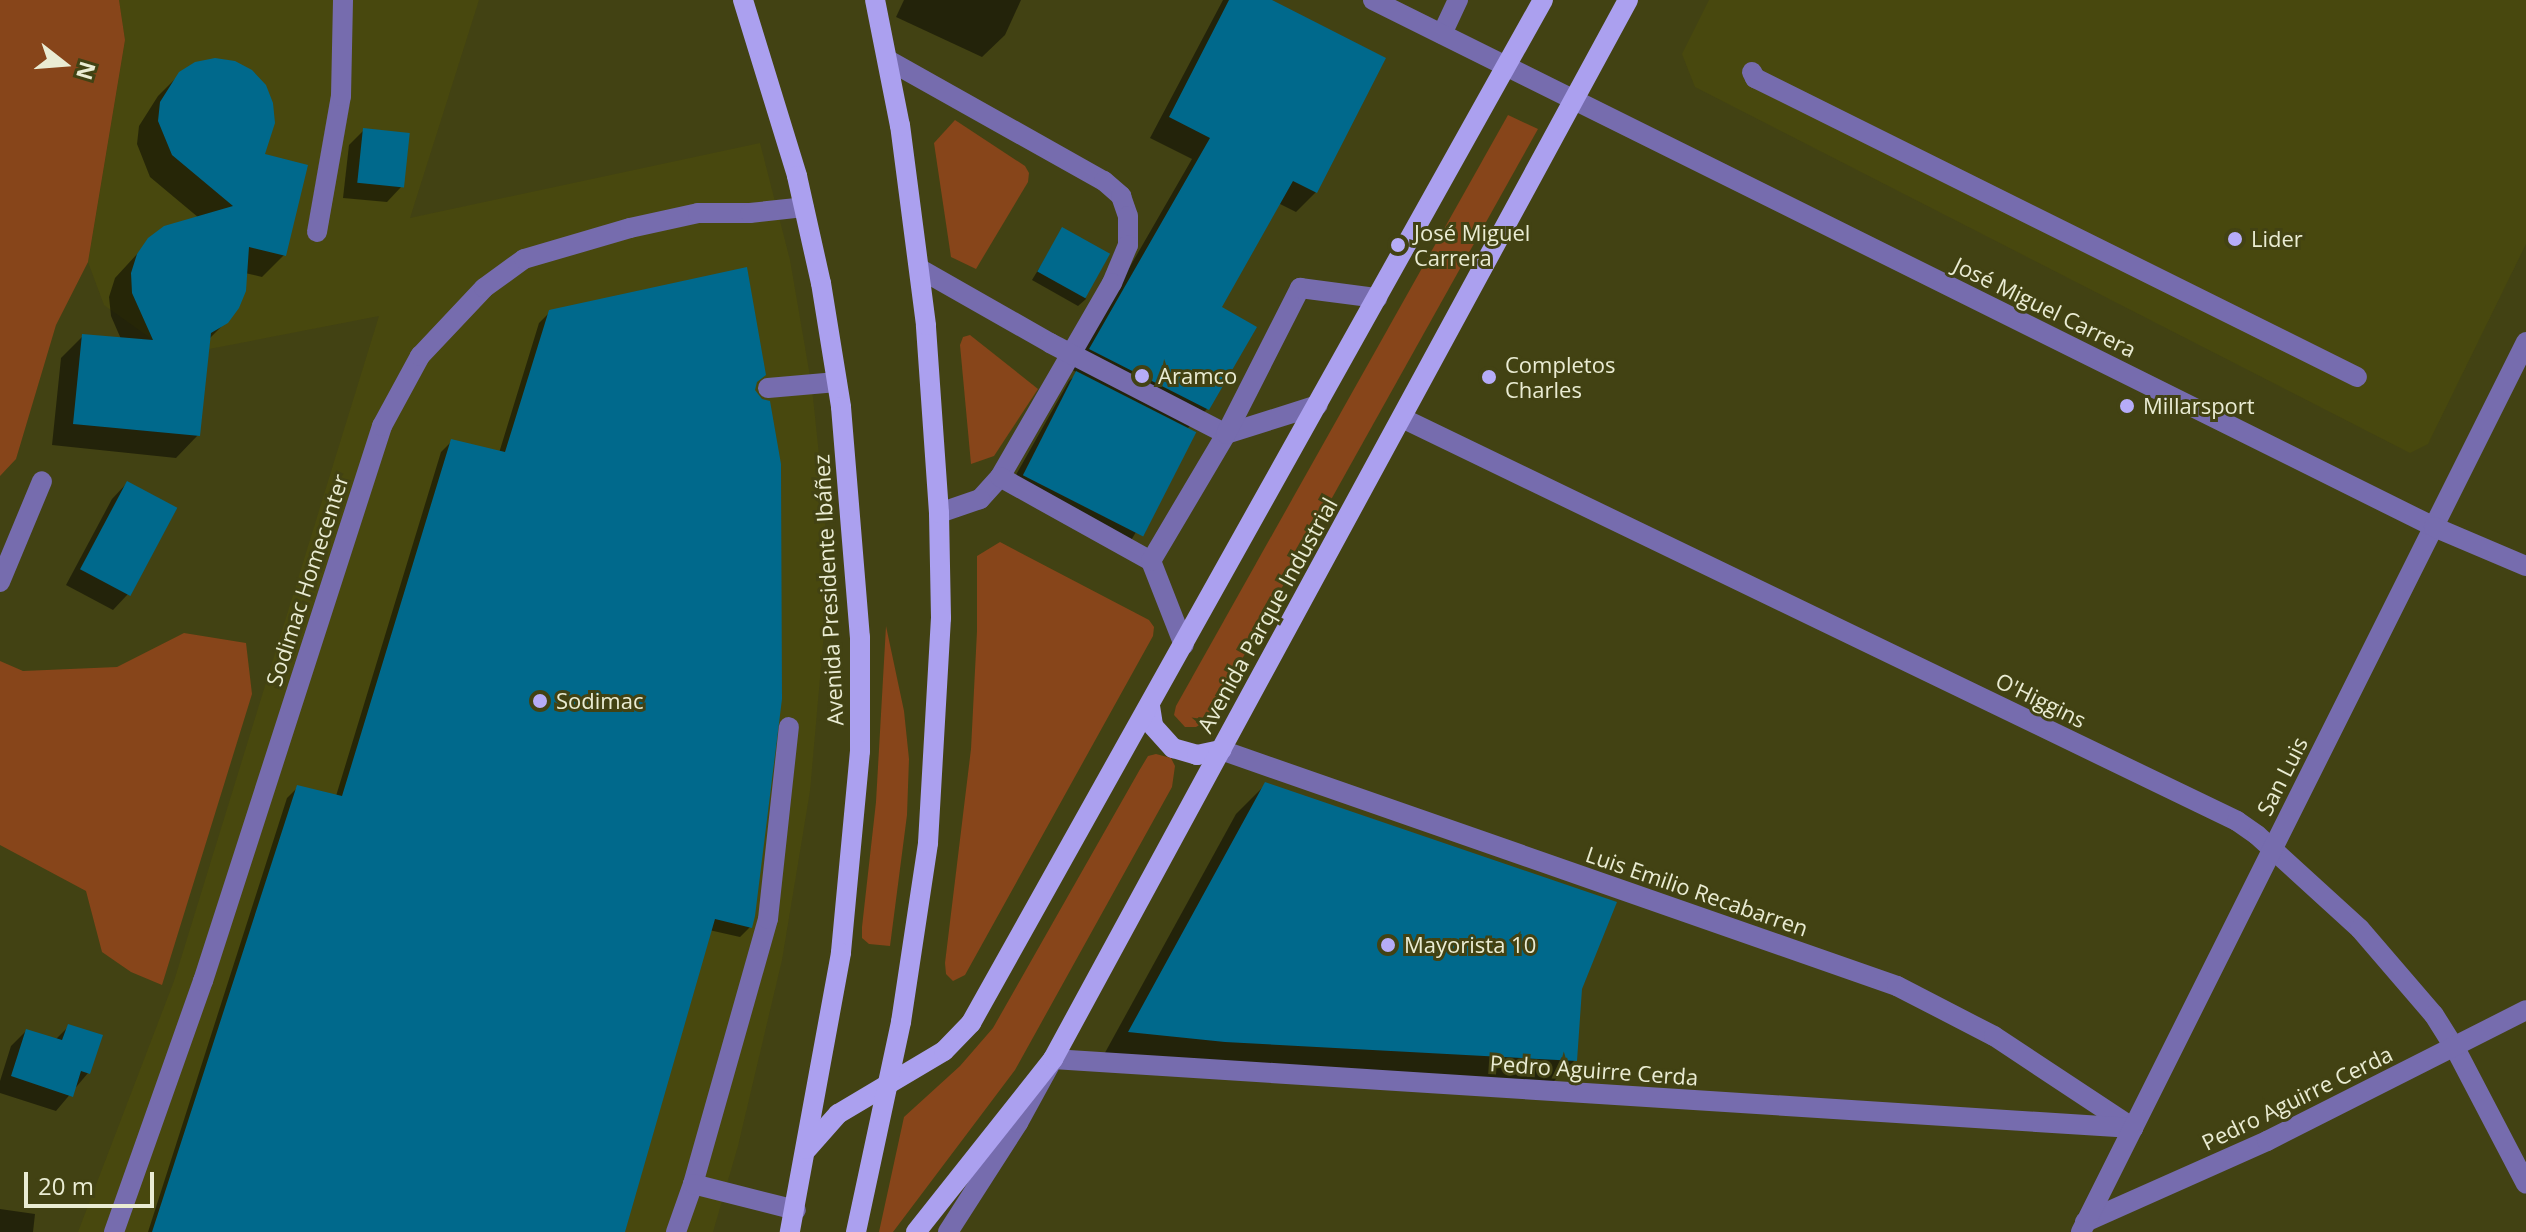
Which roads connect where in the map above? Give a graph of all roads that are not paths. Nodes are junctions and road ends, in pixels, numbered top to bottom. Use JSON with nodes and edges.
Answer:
{"nodes":[{"id":1,"x":343,"y":0,"type":"edge"},
{"id":2,"x":743,"y":0,"type":"edge"},
{"id":3,"x":875,"y":0,"type":"edge"},
{"id":4,"x":1373,"y":0,"type":"edge"},
{"id":5,"x":1458,"y":0,"type":"edge"},
{"id":6,"x":1543,"y":0,"type":"edge"},
{"id":7,"x":1628,"y":0,"type":"edge"},
{"id":8,"x":1442,"y":34,"type":"junction"},
{"id":9,"x":888,"y":60,"type":"junction"},
{"id":10,"x":1506,"y":65,"type":"junction"},
{"id":11,"x":1752,"y":72,"type":"dead end"},
{"id":12,"x":1575,"y":100,"type":"junction"},
{"id":13,"x":804,"y":207,"type":"junction"},
{"id":14,"x":317,"y":232,"type":"dead end"},
{"id":15,"x":920,"y":269,"type":"junction"},
{"id":16,"x":1377,"y":298,"type":"junction"},
{"id":17,"x":2526,"y":342,"type":"edge"},
{"id":18,"x":1072,"y":354,"type":"junction"},
{"id":19,"x":2357,"y":377,"type":"dead end"},
{"id":20,"x":837,"y":382,"type":"junction"},
{"id":21,"x":768,"y":388,"type":"dead end"},
{"id":22,"x":1318,"y":405,"type":"junction"},
{"id":23,"x":1402,"y":418,"type":"junction"},
{"id":24,"x":1226,"y":434,"type":"junction"},
{"id":25,"x":1000,"y":477,"type":"junction"},
{"id":26,"x":42,"y":481,"type":"dead end"},
{"id":27,"x":939,"y":513,"type":"junction"},
{"id":28,"x":2434,"y":527,"type":"junction"},
{"id":29,"x":1151,"y":561,"type":"junction"},
{"id":30,"x":2526,"y":566,"type":"edge"},
{"id":31,"x":0,"y":582,"type":"edge"},
{"id":32,"x":1184,"y":645,"type":"junction"},
{"id":33,"x":1150,"y":706,"type":"junction"},
{"id":34,"x":789,"y":727,"type":"dead end"},
{"id":35,"x":1221,"y":750,"type":"junction"},
{"id":36,"x":2273,"y":848,"type":"junction"},
{"id":37,"x":2526,"y":1010,"type":"edge"},
{"id":38,"x":2455,"y":1048,"type":"junction"},
{"id":39,"x":1053,"y":1059,"type":"junction"},
{"id":40,"x":890,"y":1081,"type":"junction"},
{"id":41,"x":2133,"y":1128,"type":"junction"},
{"id":42,"x":807,"y":1149,"type":"junction"},
{"id":43,"x":693,"y":1184,"type":"junction"},
{"id":44,"x":2526,"y":1184,"type":"edge"},
{"id":45,"x":796,"y":1210,"type":"junction"},
{"id":46,"x":2083,"y":1227,"type":"edge"},
{"id":47,"x":114,"y":1232,"type":"edge"},
{"id":48,"x":676,"y":1232,"type":"edge"},
{"id":49,"x":790,"y":1232,"type":"edge"},
{"id":50,"x":856,"y":1232,"type":"edge"},
{"id":51,"x":916,"y":1232,"type":"edge"},
{"id":52,"x":948,"y":1232,"type":"edge"}],
"edges":[{"from":1,"to":14,"type":"street"},
{"from":2,"to":13,"type":"main road","name":"Avenida Presidente Ibáñez"},
{"from":3,"to":9,"type":"main road"},
{"from":4,"to":8,"type":"street","name":"José Miguel Carrera"},
{"from":5,"to":8,"type":"street"},
{"from":6,"to":10,"type":"main road"},
{"from":7,"to":12,"type":"main road","name":"Avenida Parque Industrial"},
{"from":8,"to":10,"type":"street","name":"José Miguel Carrera"},
{"from":9,"to":15,"type":"main road"},
{"from":9,"to":18,"type":"street"},
{"from":10,"to":12,"type":"street","name":"José Miguel Carrera"},
{"from":10,"to":16,"type":"main road"},
{"from":11,"to":19,"type":"street"},
{"from":12,"to":23,"type":"main road","name":"Avenida Parque Industrial"},
{"from":12,"to":28,"type":"street","name":"José Miguel Carrera"},
{"from":13,"to":20,"type":"main road","name":"Avenida Presidente Ibáñez"},
{"from":13,"to":47,"type":"street","name":"Sodimac Homecenter"},
{"from":15,"to":18,"type":"street"},
{"from":15,"to":27,"type":"main road"},
{"from":16,"to":22,"type":"main road"},
{"from":16,"to":24,"type":"street"},
{"from":17,"to":28,"type":"street","name":"San Luis"},
{"from":18,"to":24,"type":"street"},
{"from":18,"to":25,"type":"street"},
{"from":20,"to":21,"type":"street"},
{"from":20,"to":42,"type":"main road","name":"Avenida Presidente Ibáñez"},
{"from":22,"to":24,"type":"street"},
{"from":22,"to":32,"type":"main road"},
{"from":23,"to":35,"type":"main road","name":"Avenida Parque Industrial"},
{"from":23,"to":36,"type":"street","name":"O'Higgins"},
{"from":24,"to":29,"type":"street"},
{"from":25,"to":27,"type":"street"},
{"from":25,"to":29,"type":"street"},
{"from":26,"to":31,"type":"street"},
{"from":27,"to":40,"type":"main road"},
{"from":28,"to":30,"type":"street","name":"José Miguel Carrera"},
{"from":28,"to":36,"type":"street","name":"San Luis"},
{"from":29,"to":32,"type":"street"},
{"from":32,"to":33,"type":"main road"},
{"from":33,"to":35,"type":"main road"},
{"from":33,"to":40,"type":"main road"},
{"from":34,"to":43,"type":"street"},
{"from":35,"to":39,"type":"main road","name":"Avenida Parque Industrial"},
{"from":35,"to":41,"type":"street","name":"Luis Emilio Recabarren"},
{"from":36,"to":38,"type":"street","name":"O'Higgins"},
{"from":36,"to":41,"type":"street","name":"San Luis"},
{"from":37,"to":38,"type":"street","name":"Pedro Aguirre Cerda"},
{"from":38,"to":44,"type":"street","name":"O'Higgins"},
{"from":38,"to":46,"type":"street","name":"Pedro Aguirre Cerda"},
{"from":39,"to":41,"type":"street","name":"Pedro Aguirre Cerda"},
{"from":39,"to":51,"type":"main road","name":"Avenida Parque Industrial"},
{"from":39,"to":52,"type":"street"},
{"from":40,"to":42,"type":"main road"},
{"from":40,"to":50,"type":"main road"},
{"from":41,"to":46,"type":"street","name":"San Luis"},
{"from":42,"to":45,"type":"main road","name":"Avenida Presidente Ibáñez"},
{"from":43,"to":45,"type":"street"},
{"from":43,"to":48,"type":"street"},
{"from":45,"to":49,"type":"main road","name":"Avenida Presidente Ibáñez"}]}
